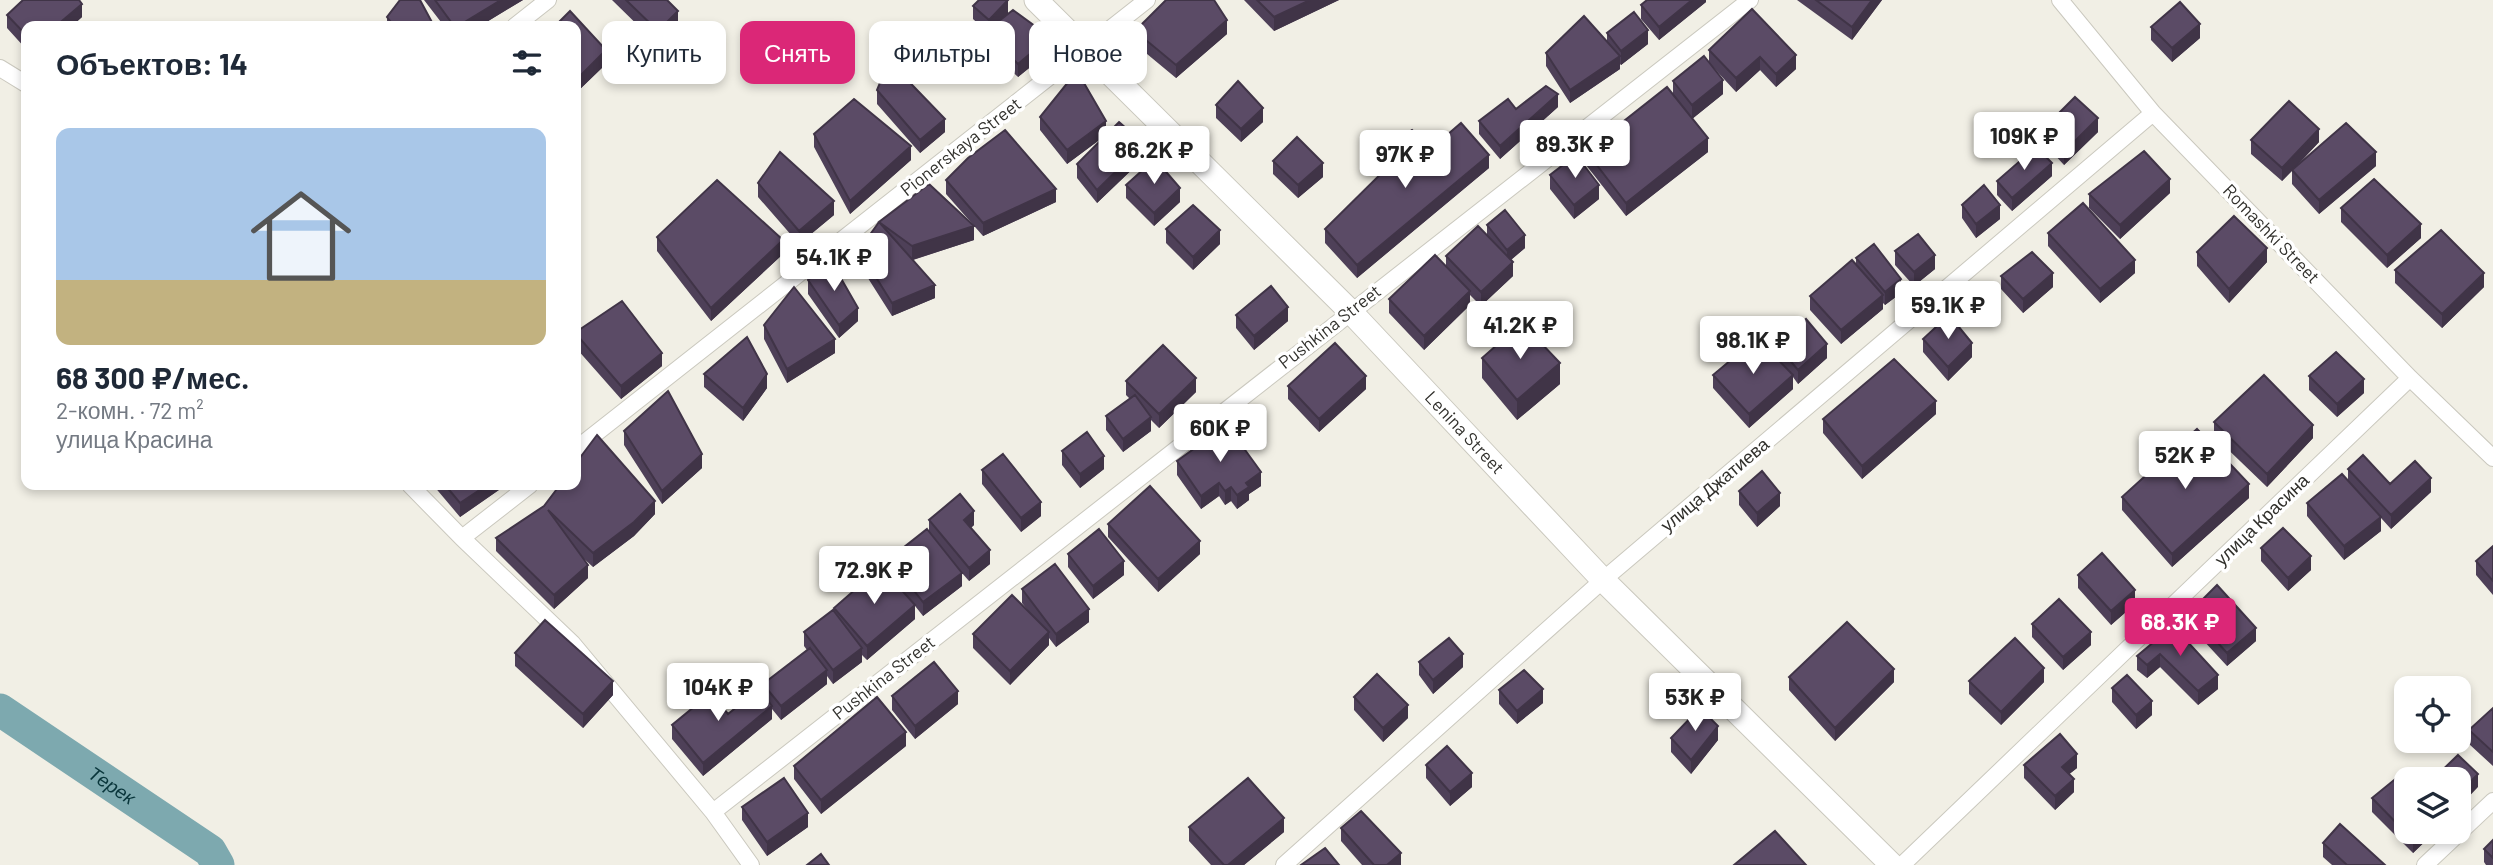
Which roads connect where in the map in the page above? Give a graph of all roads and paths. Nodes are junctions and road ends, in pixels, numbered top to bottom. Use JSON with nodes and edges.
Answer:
{"nodes":[{"id":1,"x":548,"y":0,"type":"edge"},
{"id":2,"x":1036,"y":0,"type":"edge"},
{"id":3,"x":1147,"y":0,"type":"edge"},
{"id":4,"x":1749,"y":0,"type":"edge"},
{"id":5,"x":2060,"y":0,"type":"edge"},
{"id":6,"x":521,"y":21,"type":"edge"},
{"id":7,"x":1057,"y":21,"type":"edge"},
{"id":8,"x":1121,"y":21,"type":"edge"},
{"id":9,"x":0,"y":68,"type":"edge"},
{"id":10,"x":21,"y":81,"type":"edge"},
{"id":11,"x":1041,"y":84,"type":"edge"},
{"id":12,"x":1121,"y":84,"type":"edge"},
{"id":13,"x":2153,"y":113,"type":"junction"},
{"id":14,"x":1350,"y":311,"type":"junction"},
{"id":15,"x":2410,"y":378,"type":"junction"},
{"id":16,"x":581,"y":445,"type":"edge"},
{"id":17,"x":2493,"y":458,"type":"edge"},
{"id":18,"x":415,"y":490,"type":"edge"},
{"id":19,"x":524,"y":490,"type":"edge"},
{"id":20,"x":462,"y":538,"type":"junction"},
{"id":21,"x":1603,"y":580,"type":"junction"},
{"id":22,"x":2493,"y":801,"type":"edge"},
{"id":23,"x":713,"y":812,"type":"junction"},
{"id":24,"x":751,"y":865,"type":"edge"},
{"id":25,"x":1284,"y":865,"type":"edge"},
{"id":26,"x":1892,"y":865,"type":"edge"},
{"id":27,"x":1902,"y":865,"type":"edge"},
{"id":28,"x":2425,"y":865,"type":"edge"}],
"edges":[{"from":1,"to":6,"type":"street"},
{"from":2,"to":7,"type":"street","name":"Lenina Street"},
{"from":3,"to":8,"type":"street","name":"Pionerskaya Street"},
{"from":4,"to":14,"type":"street","name":"Pushkina Street"},
{"from":5,"to":13,"type":"street","name":"Romashki Street"},
{"from":9,"to":10,"type":"street"},
{"from":11,"to":16,"type":"street","name":"Pionerskaya Street"},
{"from":12,"to":14,"type":"street","name":"Lenina Street"},
{"from":13,"to":15,"type":"street","name":"Romashki Street"},
{"from":13,"to":21,"type":"street","name":"улица Джатиева"},
{"from":14,"to":21,"type":"street","name":"Lenina Street"},
{"from":14,"to":23,"type":"street","name":"Pushkina Street"},
{"from":15,"to":17,"type":"street","name":"Romashki Street"},
{"from":15,"to":27,"type":"street","name":"улица Красина"},
{"from":18,"to":20,"type":"street"},
{"from":19,"to":20,"type":"street"},
{"from":20,"to":23,"type":"street"},
{"from":21,"to":25,"type":"street","name":"улица Джатиева"},
{"from":21,"to":26,"type":"street","name":"Lenina Street"},
{"from":22,"to":28,"type":"street"},
{"from":23,"to":24,"type":"street"}]}
